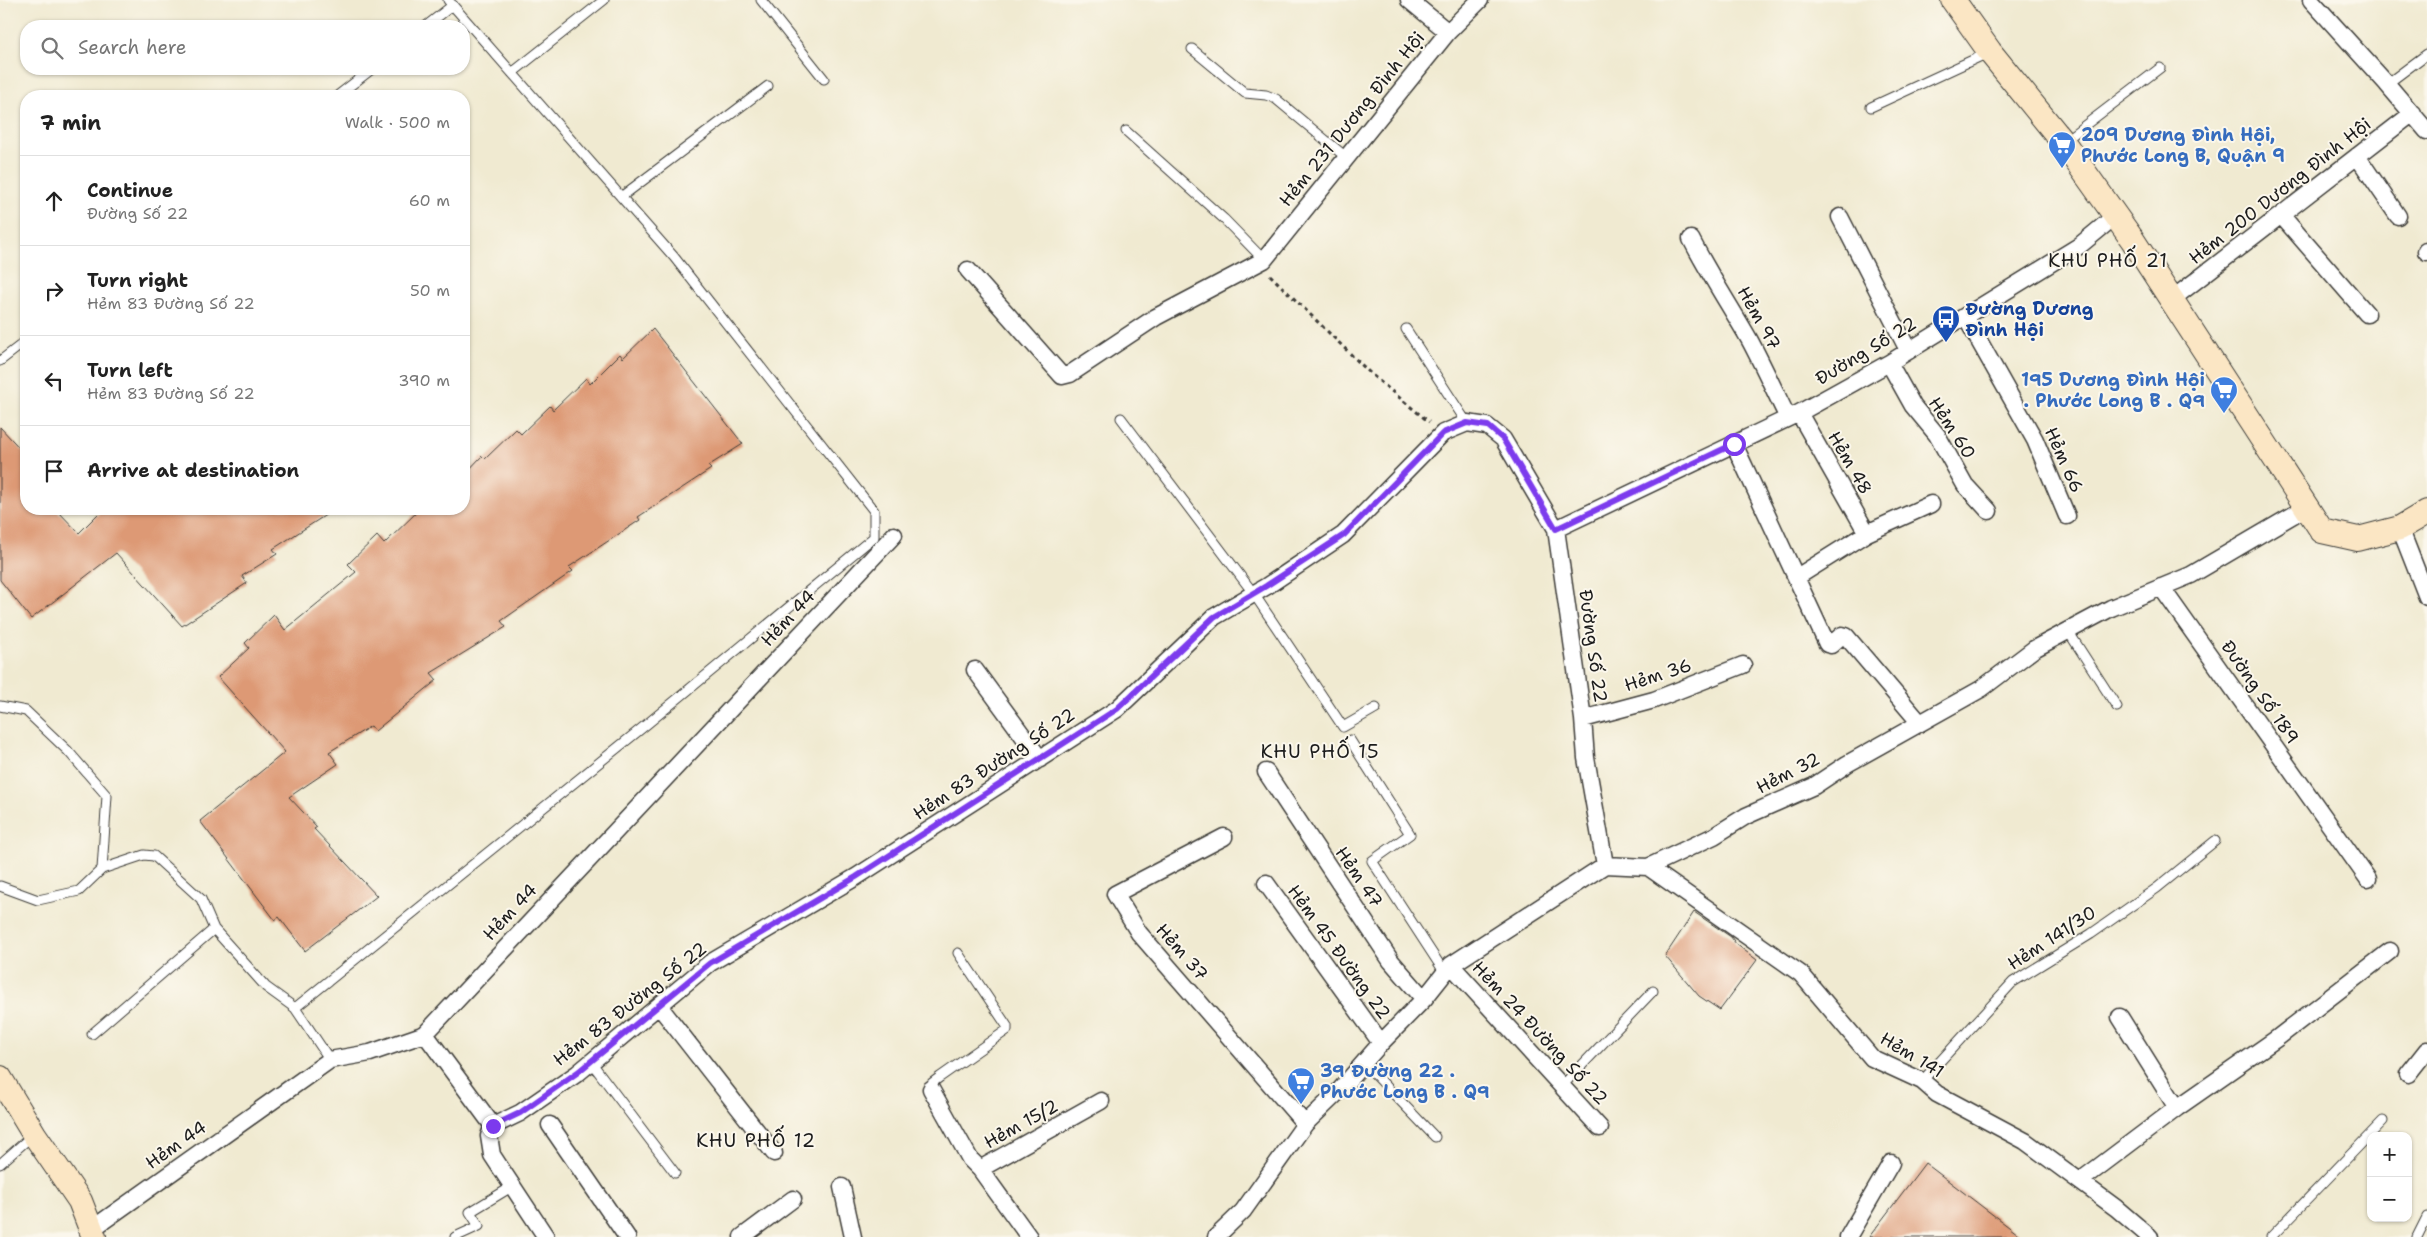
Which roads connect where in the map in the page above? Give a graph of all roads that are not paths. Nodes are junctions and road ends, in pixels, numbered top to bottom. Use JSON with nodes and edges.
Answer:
{"nodes":[{"id":1,"x":604,"y":0,"type":"edge"},
{"id":2,"x":761,"y":0,"type":"edge"},
{"id":3,"x":1409,"y":0,"type":"edge"},
{"id":4,"x":1480,"y":0,"type":"edge"},
{"id":5,"x":1954,"y":0,"type":"edge"},
{"id":6,"x":2311,"y":0,"type":"edge"},
{"id":7,"x":450,"y":3,"type":"edge"},
{"id":8,"x":432,"y":20,"type":"edge"},
{"id":9,"x":465,"y":20,"type":"edge"},
{"id":10,"x":470,"y":26,"type":"edge"},
{"id":11,"x":1448,"y":32,"type":"junction"},
{"id":12,"x":1192,"y":49,"type":"dead end"},
{"id":13,"x":1990,"y":52,"type":"junction"},
{"id":14,"x":2427,"y":54,"type":"edge"},
{"id":15,"x":2160,"y":68,"type":"dead end"},
{"id":16,"x":512,"y":73,"type":"junction"},
{"id":17,"x":364,"y":75,"type":"edge"},
{"id":18,"x":824,"y":79,"type":"dead end"},
{"id":19,"x":2388,"y":84,"type":"junction"},
{"id":20,"x":768,"y":86,"type":"dead end"},
{"id":21,"x":345,"y":90,"type":"edge"},
{"id":22,"x":1871,"y":107,"type":"dead end"},
{"id":23,"x":2413,"y":113,"type":"junction"},
{"id":24,"x":1126,"y":131,"type":"dead end"},
{"id":25,"x":2427,"y":131,"type":"edge"},
{"id":26,"x":2063,"y":142,"type":"junction"},
{"id":27,"x":2357,"y":156,"type":"junction"},
{"id":28,"x":1346,"y":158,"type":"junction"},
{"id":29,"x":621,"y":197,"type":"junction"},
{"id":30,"x":2281,"y":215,"type":"junction"},
{"id":31,"x":1840,"y":216,"type":"dead end"},
{"id":32,"x":2398,"y":216,"type":"dead end"},
{"id":33,"x":2114,"y":217,"type":"junction"},
{"id":34,"x":1691,"y":240,"type":"dead end"},
{"id":35,"x":1261,"y":262,"type":"junction"},
{"id":36,"x":968,"y":270,"type":"dead end"},
{"id":37,"x":2171,"y":300,"type":"junction"},
{"id":38,"x":2367,"y":314,"type":"dead end"},
{"id":39,"x":1965,"y":316,"type":"junction"},
{"id":40,"x":1406,"y":329,"type":"dead end"},
{"id":41,"x":20,"y":346,"type":"edge"},
{"id":42,"x":1908,"y":350,"type":"junction"},
{"id":43,"x":0,"y":361,"type":"edge"},
{"id":44,"x":1888,"y":363,"type":"junction"},
{"id":45,"x":1794,"y":416,"type":"junction"},
{"id":46,"x":1121,"y":418,"type":"dead end"},
{"id":47,"x":1467,"y":423,"type":"junction"},
{"id":48,"x":1734,"y":444,"type":"junction"},
{"id":49,"x":1932,"y":504,"type":"dead end"},
{"id":50,"x":2305,"y":508,"type":"junction"},
{"id":51,"x":1989,"y":511,"type":"dead end"},
{"id":52,"x":2427,"y":512,"type":"edge"},
{"id":53,"x":2067,"y":516,"type":"dead end"},
{"id":54,"x":2400,"y":528,"type":"junction"},
{"id":55,"x":1556,"y":529,"type":"junction"},
{"id":56,"x":1866,"y":533,"type":"junction"},
{"id":57,"x":894,"y":535,"type":"dead end"},
{"id":58,"x":1797,"y":577,"type":"junction"},
{"id":59,"x":2162,"y":587,"type":"junction"},
{"id":60,"x":1254,"y":594,"type":"junction"},
{"id":61,"x":2427,"y":597,"type":"edge"},
{"id":62,"x":2068,"y":631,"type":"junction"},
{"id":63,"x":1743,"y":665,"type":"dead end"},
{"id":64,"x":975,"y":670,"type":"dead end"},
{"id":65,"x":0,"y":706,"type":"edge"},
{"id":66,"x":2117,"y":707,"type":"dead end"},
{"id":67,"x":1376,"y":708,"type":"dead end"},
{"id":68,"x":1583,"y":719,"type":"junction"},
{"id":69,"x":1920,"y":723,"type":"junction"},
{"id":70,"x":1350,"y":740,"type":"dead end"},
{"id":71,"x":1040,"y":759,"type":"junction"},
{"id":72,"x":1266,"y":772,"type":"dead end"},
{"id":73,"x":1224,"y":837,"type":"dead end"},
{"id":74,"x":2215,"y":841,"type":"dead end"},
{"id":75,"x":1605,"y":865,"type":"junction"},
{"id":76,"x":1648,"y":867,"type":"junction"},
{"id":77,"x":102,"y":869,"type":"junction"},
{"id":78,"x":2368,"y":879,"type":"dead end"},
{"id":79,"x":1266,"y":883,"type":"dead end"},
{"id":80,"x":0,"y":886,"type":"edge"},
{"id":81,"x":214,"y":929,"type":"junction"},
{"id":82,"x":2390,"y":951,"type":"dead end"},
{"id":83,"x":958,"y":953,"type":"dead end"},
{"id":84,"x":1448,"y":969,"type":"junction"},
{"id":85,"x":1653,"y":991,"type":"dead end"},
{"id":86,"x":1424,"y":999,"type":"junction"},
{"id":87,"x":659,"y":1006,"type":"junction"},
{"id":88,"x":295,"y":1008,"type":"junction"},
{"id":89,"x":2120,"y":1017,"type":"dead end"},
{"id":90,"x":92,"y":1034,"type":"dead end"},
{"id":91,"x":425,"y":1034,"type":"junction"},
{"id":92,"x":1381,"y":1043,"type":"junction"},
{"id":93,"x":2427,"y":1050,"type":"edge"},
{"id":94,"x":330,"y":1060,"type":"junction"},
{"id":95,"x":591,"y":1062,"type":"junction"},
{"id":96,"x":1364,"y":1063,"type":"junction"},
{"id":97,"x":2408,"y":1074,"type":"dead end"},
{"id":98,"x":0,"y":1078,"type":"edge"},
{"id":99,"x":1922,"y":1081,"type":"junction"},
{"id":100,"x":1562,"y":1086,"type":"junction"},
{"id":101,"x":931,"y":1089,"type":"joint"},
{"id":102,"x":1101,"y":1101,"type":"dead end"},
{"id":103,"x":2177,"y":1108,"type":"junction"},
{"id":104,"x":2383,"y":1122,"type":"dead end"},
{"id":105,"x":1305,"y":1124,"type":"junction"},
{"id":106,"x":550,"y":1125,"type":"dead end"},
{"id":107,"x":493,"y":1126,"type":"junction"},
{"id":108,"x":1600,"y":1128,"type":"dead end"},
{"id":109,"x":34,"y":1134,"type":"junction"},
{"id":110,"x":1435,"y":1137,"type":"dead end"},
{"id":111,"x":774,"y":1153,"type":"dead end"},
{"id":112,"x":1892,"y":1163,"type":"dead end"},
{"id":113,"x":0,"y":1164,"type":"edge"},
{"id":114,"x":980,"y":1169,"type":"junction"},
{"id":115,"x":675,"y":1173,"type":"dead end"},
{"id":116,"x":2080,"y":1180,"type":"junction"},
{"id":117,"x":513,"y":1186,"type":"junction"},
{"id":118,"x":842,"y":1187,"type":"dead end"},
{"id":119,"x":793,"y":1199,"type":"dead end"},
{"id":120,"x":2427,"y":1217,"type":"edge"},
{"id":121,"x":93,"y":1233,"type":"edge"},
{"id":122,"x":455,"y":1237,"type":"edge"},
{"id":123,"x":546,"y":1237,"type":"edge"},
{"id":124,"x":627,"y":1237,"type":"edge"},
{"id":125,"x":742,"y":1237,"type":"edge"},
{"id":126,"x":853,"y":1237,"type":"edge"},
{"id":127,"x":1029,"y":1237,"type":"edge"},
{"id":128,"x":1216,"y":1237,"type":"edge"},
{"id":129,"x":1848,"y":1237,"type":"edge"},
{"id":130,"x":2150,"y":1237,"type":"edge"},
{"id":131,"x":2271,"y":1237,"type":"edge"},
{"id":132,"x":2417,"y":1237,"type":"edge"}],
"edges":[{"from":1,"to":16,"type":"lane"},
{"from":2,"to":18,"type":"lane"},
{"from":3,"to":11,"type":"street"},
{"from":4,"to":11,"type":"street","name":"Hẻm 231 Dương Đình Hội"},
{"from":5,"to":13,"type":"street"},
{"from":6,"to":19,"type":"street"},
{"from":7,"to":8,"type":"lane"},
{"from":7,"to":9,"type":"lane"},
{"from":10,"to":16,"type":"lane"},
{"from":11,"to":28,"type":"street","name":"Hẻm 231 Dương Đình Hội"},
{"from":12,"to":28,"type":"lane"},
{"from":13,"to":22,"type":"lane"},
{"from":13,"to":26,"type":"street"},
{"from":14,"to":19,"type":"lane"},
{"from":15,"to":26,"type":"lane"},
{"from":16,"to":29,"type":"lane"},
{"from":17,"to":21,"type":"lane"},
{"from":19,"to":23,"type":"street"},
{"from":20,"to":29,"type":"lane"},
{"from":23,"to":25,"type":"street"},
{"from":23,"to":27,"type":"street","name":"Hẻm 200 Dương Đình Hội"},
{"from":24,"to":35,"type":"lane"},
{"from":26,"to":33,"type":"street"},
{"from":27,"to":30,"type":"street","name":"Hẻm 200 Dương Đình Hội"},
{"from":27,"to":32,"type":"street"},
{"from":28,"to":35,"type":"street","name":"Hẻm 231 Dương Đình Hội"},
{"from":29,"to":88,"type":"lane"},
{"from":30,"to":37,"type":"street","name":"Hẻm 200 Dương Đình Hội"},
{"from":30,"to":38,"type":"street"},
{"from":31,"to":42,"type":"street"},
{"from":33,"to":37,"type":"street"},
{"from":33,"to":39,"type":"street","name":"Đường Số 22"},
{"from":34,"to":45,"type":"street","name":"Hẻm 97"},
{"from":35,"to":36,"type":"street"},
{"from":37,"to":50,"type":"street"},
{"from":39,"to":42,"type":"street","name":"Đường Số 22"},
{"from":39,"to":53,"type":"street","name":"Hẻm 66"},
{"from":40,"to":47,"type":"lane"},
{"from":41,"to":43,"type":"lane"},
{"from":42,"to":44,"type":"street","name":"Đường Số 22"},
{"from":44,"to":45,"type":"street","name":"Đường Số 22"},
{"from":44,"to":51,"type":"street","name":"Hẻm 60"},
{"from":45,"to":48,"type":"street","name":"Đường Số 22"},
{"from":45,"to":56,"type":"street","name":"Hẻm 48"},
{"from":46,"to":60,"type":"lane"},
{"from":47,"to":55,"type":"street"},
{"from":47,"to":60,"type":"street","name":"Hẻm 83 Đường Số 22"},
{"from":48,"to":55,"type":"street","name":"Đường Số 22"},
{"from":48,"to":58,"type":"street"},
{"from":49,"to":56,"type":"street"},
{"from":50,"to":54,"type":"street"},
{"from":50,"to":59,"type":"street"},
{"from":52,"to":54,"type":"street"},
{"from":54,"to":61,"type":"street"},
{"from":55,"to":68,"type":"street","name":"Đường Số 22"},
{"from":56,"to":58,"type":"street"},
{"from":57,"to":91,"type":"street","name":"Hẻm 44"},
{"from":58,"to":69,"type":"street"},
{"from":59,"to":62,"type":"street"},
{"from":59,"to":78,"type":"street","name":"Đường Số 189"},
{"from":60,"to":67,"type":"lane"},
{"from":60,"to":71,"type":"street","name":"Hẻm 83 Đường Số 22"},
{"from":62,"to":66,"type":"lane"},
{"from":62,"to":69,"type":"street","name":"Hẻm 32"},
{"from":63,"to":68,"type":"street","name":"Hẻm 36"},
{"from":64,"to":71,"type":"street"},
{"from":65,"to":77,"type":"lane"},
{"from":68,"to":75,"type":"street","name":"Đường Số 22"},
{"from":69,"to":76,"type":"street","name":"Hẻm 32"},
{"from":70,"to":84,"type":"lane"},
{"from":71,"to":87,"type":"street","name":"Hẻm 83 Đường Số 22"},
{"from":72,"to":86,"type":"street","name":"Hẻm 47"},
{"from":73,"to":105,"type":"street","name":"Hẻm 37"},
{"from":74,"to":99,"type":"lane","name":"Hẻm 141/30"},
{"from":75,"to":76,"type":"street","name":"Hẻm 32"},
{"from":75,"to":84,"type":"street"},
{"from":76,"to":99,"type":"street","name":"Hẻm 141"},
{"from":77,"to":80,"type":"lane"},
{"from":77,"to":81,"type":"lane"},
{"from":79,"to":92,"type":"street","name":"Hẻm 45 Đường 22"},
{"from":81,"to":88,"type":"lane"},
{"from":81,"to":90,"type":"lane"},
{"from":82,"to":103,"type":"street"},
{"from":83,"to":101,"type":"lane"},
{"from":84,"to":86,"type":"street"},
{"from":84,"to":100,"type":"street","name":"Hẻm 24 Đường Số 22"},
{"from":85,"to":100,"type":"lane"},
{"from":86,"to":92,"type":"street"},
{"from":87,"to":95,"type":"street","name":"Hẻm 83 Đường Số 22"},
{"from":87,"to":111,"type":"street"},
{"from":88,"to":94,"type":"lane"},
{"from":89,"to":103,"type":"street"},
{"from":91,"to":94,"type":"street","name":"Hẻm 44"},
{"from":91,"to":107,"type":"street"},
{"from":92,"to":96,"type":"street"},
{"from":93,"to":97,"type":"street"},
{"from":94,"to":121,"type":"street","name":"Hẻm 44"},
{"from":95,"to":107,"type":"street","name":"Hẻm 83 Đường Số 22"},
{"from":95,"to":115,"type":"lane"},
{"from":96,"to":105,"type":"street"},
{"from":96,"to":110,"type":"lane"},
{"from":98,"to":109,"type":"street"},
{"from":99,"to":116,"type":"street","name":"Hẻm 141"},
{"from":100,"to":108,"type":"street","name":"Hẻm 24 Đường Số 22"},
{"from":101,"to":114,"type":"street"},
{"from":102,"to":114,"type":"street","name":"Hẻm 15/2"},
{"from":103,"to":116,"type":"street"},
{"from":104,"to":131,"type":"lane"},
{"from":105,"to":128,"type":"street"},
{"from":106,"to":124,"type":"street"},
{"from":107,"to":117,"type":"street"},
{"from":109,"to":113,"type":"lane"},
{"from":109,"to":121,"type":"street"},
{"from":112,"to":129,"type":"street"},
{"from":114,"to":127,"type":"street","name":"Hẻm 15/2"},
{"from":116,"to":130,"type":"street","name":"Hẻm 141"},
{"from":117,"to":122,"type":"lane"},
{"from":117,"to":123,"type":"street"},
{"from":118,"to":126,"type":"street"},
{"from":119,"to":125,"type":"street"},
{"from":120,"to":132,"type":"lane"}]}
